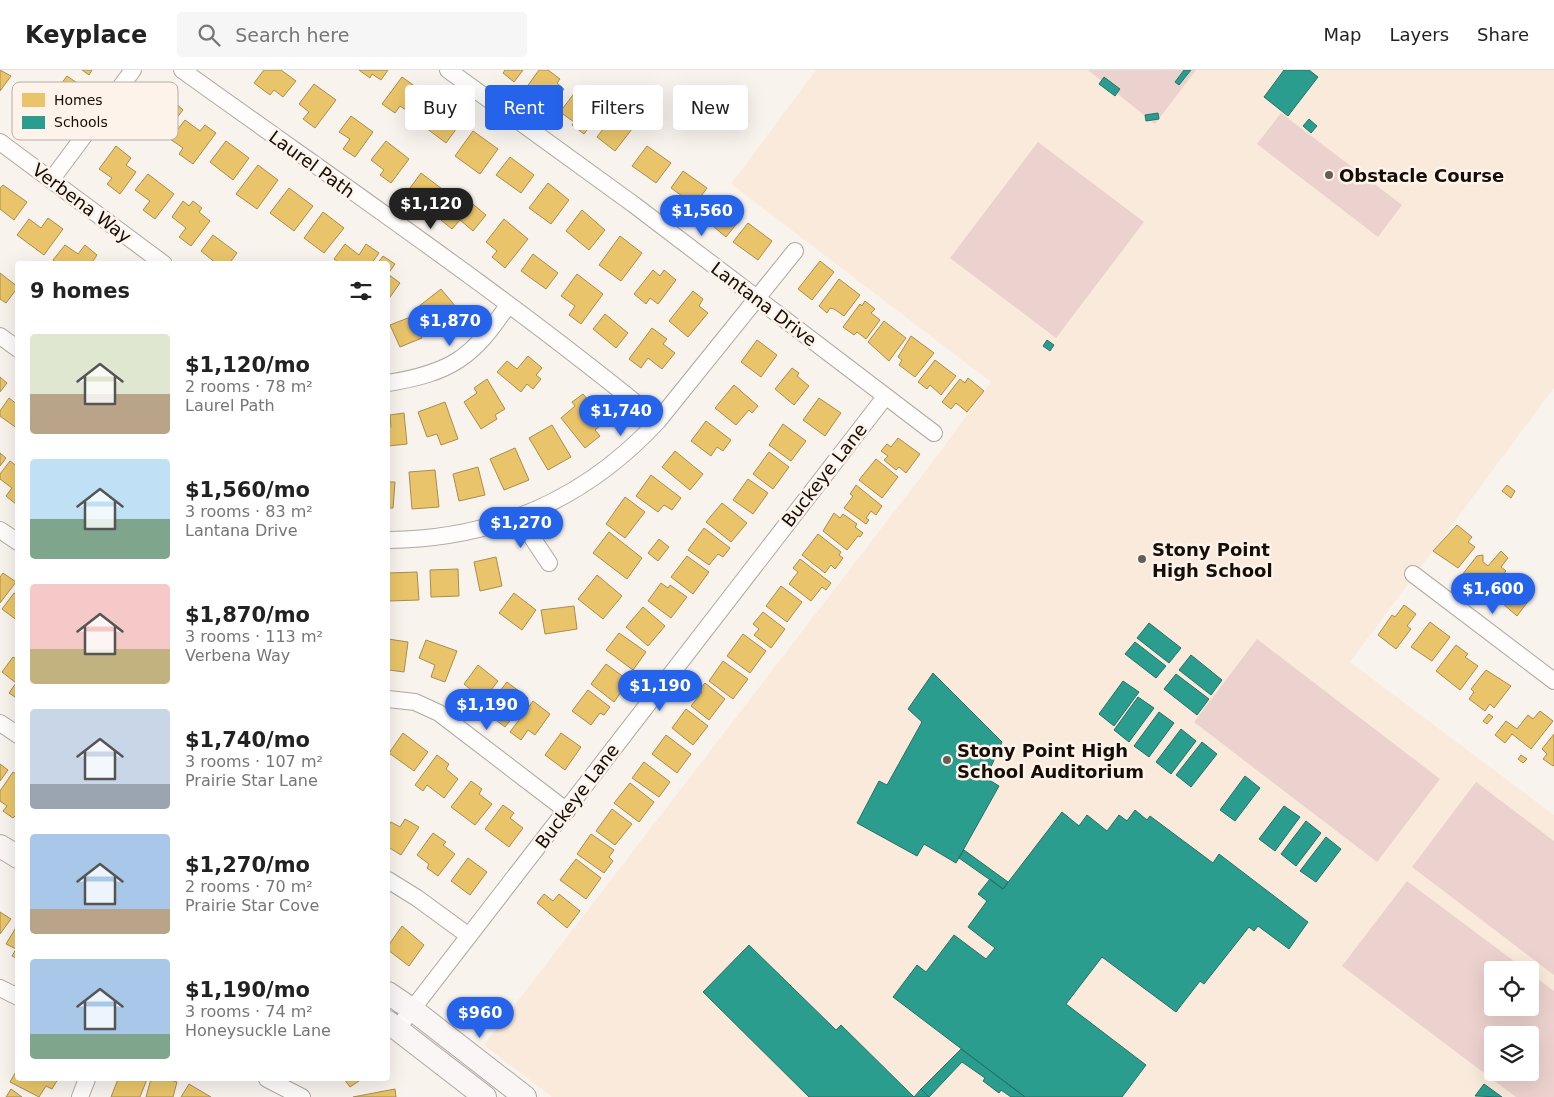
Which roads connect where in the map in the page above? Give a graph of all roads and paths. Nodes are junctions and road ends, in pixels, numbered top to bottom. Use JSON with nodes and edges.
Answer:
{"nodes":[{"id":1,"x":133,"y":70,"type":"edge"},
{"id":2,"x":182,"y":70,"type":"edge"},
{"id":3,"x":448,"y":70,"type":"edge"},
{"id":4,"x":124,"y":82,"type":"edge"},
{"id":5,"x":81,"y":140,"type":"edge"},
{"id":6,"x":0,"y":142,"type":"edge"},
{"id":7,"x":52,"y":179,"type":"junction"},
{"id":8,"x":795,"y":251,"type":"dead end"},
{"id":9,"x":160,"y":261,"type":"edge"},
{"id":10,"x":757,"y":298,"type":"junction"},
{"id":11,"x":508,"y":305,"type":"junction"},
{"id":12,"x":0,"y":336,"type":"edge"},
{"id":13,"x":15,"y":347,"type":"edge"},
{"id":14,"x":390,"y":383,"type":"edge"},
{"id":15,"x":885,"y":397,"type":"junction"},
{"id":16,"x":658,"y":421,"type":"junction"},
{"id":17,"x":934,"y":433,"type":"dead end"},
{"id":18,"x":520,"y":518,"type":"junction"},
{"id":19,"x":0,"y":530,"type":"edge"},
{"id":20,"x":15,"y":540,"type":"edge"},
{"id":21,"x":390,"y":540,"type":"edge"},
{"id":22,"x":549,"y":563,"type":"dead end"},
{"id":23,"x":1413,"y":574,"type":"dead end"},
{"id":24,"x":1554,"y":681,"type":"edge"},
{"id":25,"x":390,"y":699,"type":"edge"},
{"id":26,"x":0,"y":722,"type":"edge"},
{"id":27,"x":15,"y":733,"type":"edge"},
{"id":28,"x":567,"y":811,"type":"junction"},
{"id":29,"x":0,"y":846,"type":"edge"},
{"id":30,"x":15,"y":855,"type":"edge"},
{"id":31,"x":390,"y":881,"type":"edge"},
{"id":32,"x":469,"y":936,"type":"junction"},
{"id":33,"x":0,"y":988,"type":"edge"},
{"id":34,"x":390,"y":994,"type":"edge"},
{"id":35,"x":15,"y":996,"type":"edge"},
{"id":36,"x":413,"y":1010,"type":"junction"},
{"id":37,"x":392,"y":1025,"type":"edge"},
{"id":38,"x":86,"y":1081,"type":"edge"},
{"id":39,"x":271,"y":1081,"type":"edge"},
{"id":40,"x":80,"y":1097,"type":"edge"},
{"id":41,"x":302,"y":1097,"type":"edge"},
{"id":42,"x":485,"y":1097,"type":"edge"},
{"id":43,"x":524,"y":1097,"type":"edge"}],
"edges":[{"from":1,"to":4,"type":"street"},
{"from":2,"to":11,"type":"street","name":"Laurel Path"},
{"from":3,"to":10,"type":"street","name":"Lantana Drive"},
{"from":5,"to":7,"type":"street"},
{"from":6,"to":7,"type":"street","name":"Verbena Way"},
{"from":7,"to":9,"type":"street","name":"Verbena Way"},
{"from":8,"to":10,"type":"street"},
{"from":10,"to":15,"type":"street","name":"Lantana Drive"},
{"from":10,"to":16,"type":"street"},
{"from":11,"to":14,"type":"street"},
{"from":11,"to":16,"type":"street","name":"Laurel Path"},
{"from":12,"to":13,"type":"street"},
{"from":15,"to":17,"type":"street","name":"Lantana Drive"},
{"from":15,"to":28,"type":"street","name":"Buckeye Lane"},
{"from":16,"to":18,"type":"street"},
{"from":18,"to":21,"type":"street"},
{"from":18,"to":22,"type":"street"},
{"from":19,"to":20,"type":"street"},
{"from":23,"to":24,"type":"street"},
{"from":25,"to":28,"type":"street"},
{"from":26,"to":27,"type":"street"},
{"from":28,"to":32,"type":"street","name":"Buckeye Lane"},
{"from":29,"to":30,"type":"street"},
{"from":31,"to":32,"type":"street"},
{"from":32,"to":36,"type":"street","name":"Buckeye Lane"},
{"from":33,"to":35,"type":"street"},
{"from":34,"to":36,"type":"street"},
{"from":36,"to":37,"type":"street","name":"Buckeye Lane"},
{"from":36,"to":43,"type":"street"},
{"from":37,"to":42,"type":"street"},
{"from":38,"to":40,"type":"street"},
{"from":39,"to":41,"type":"street"}]}
